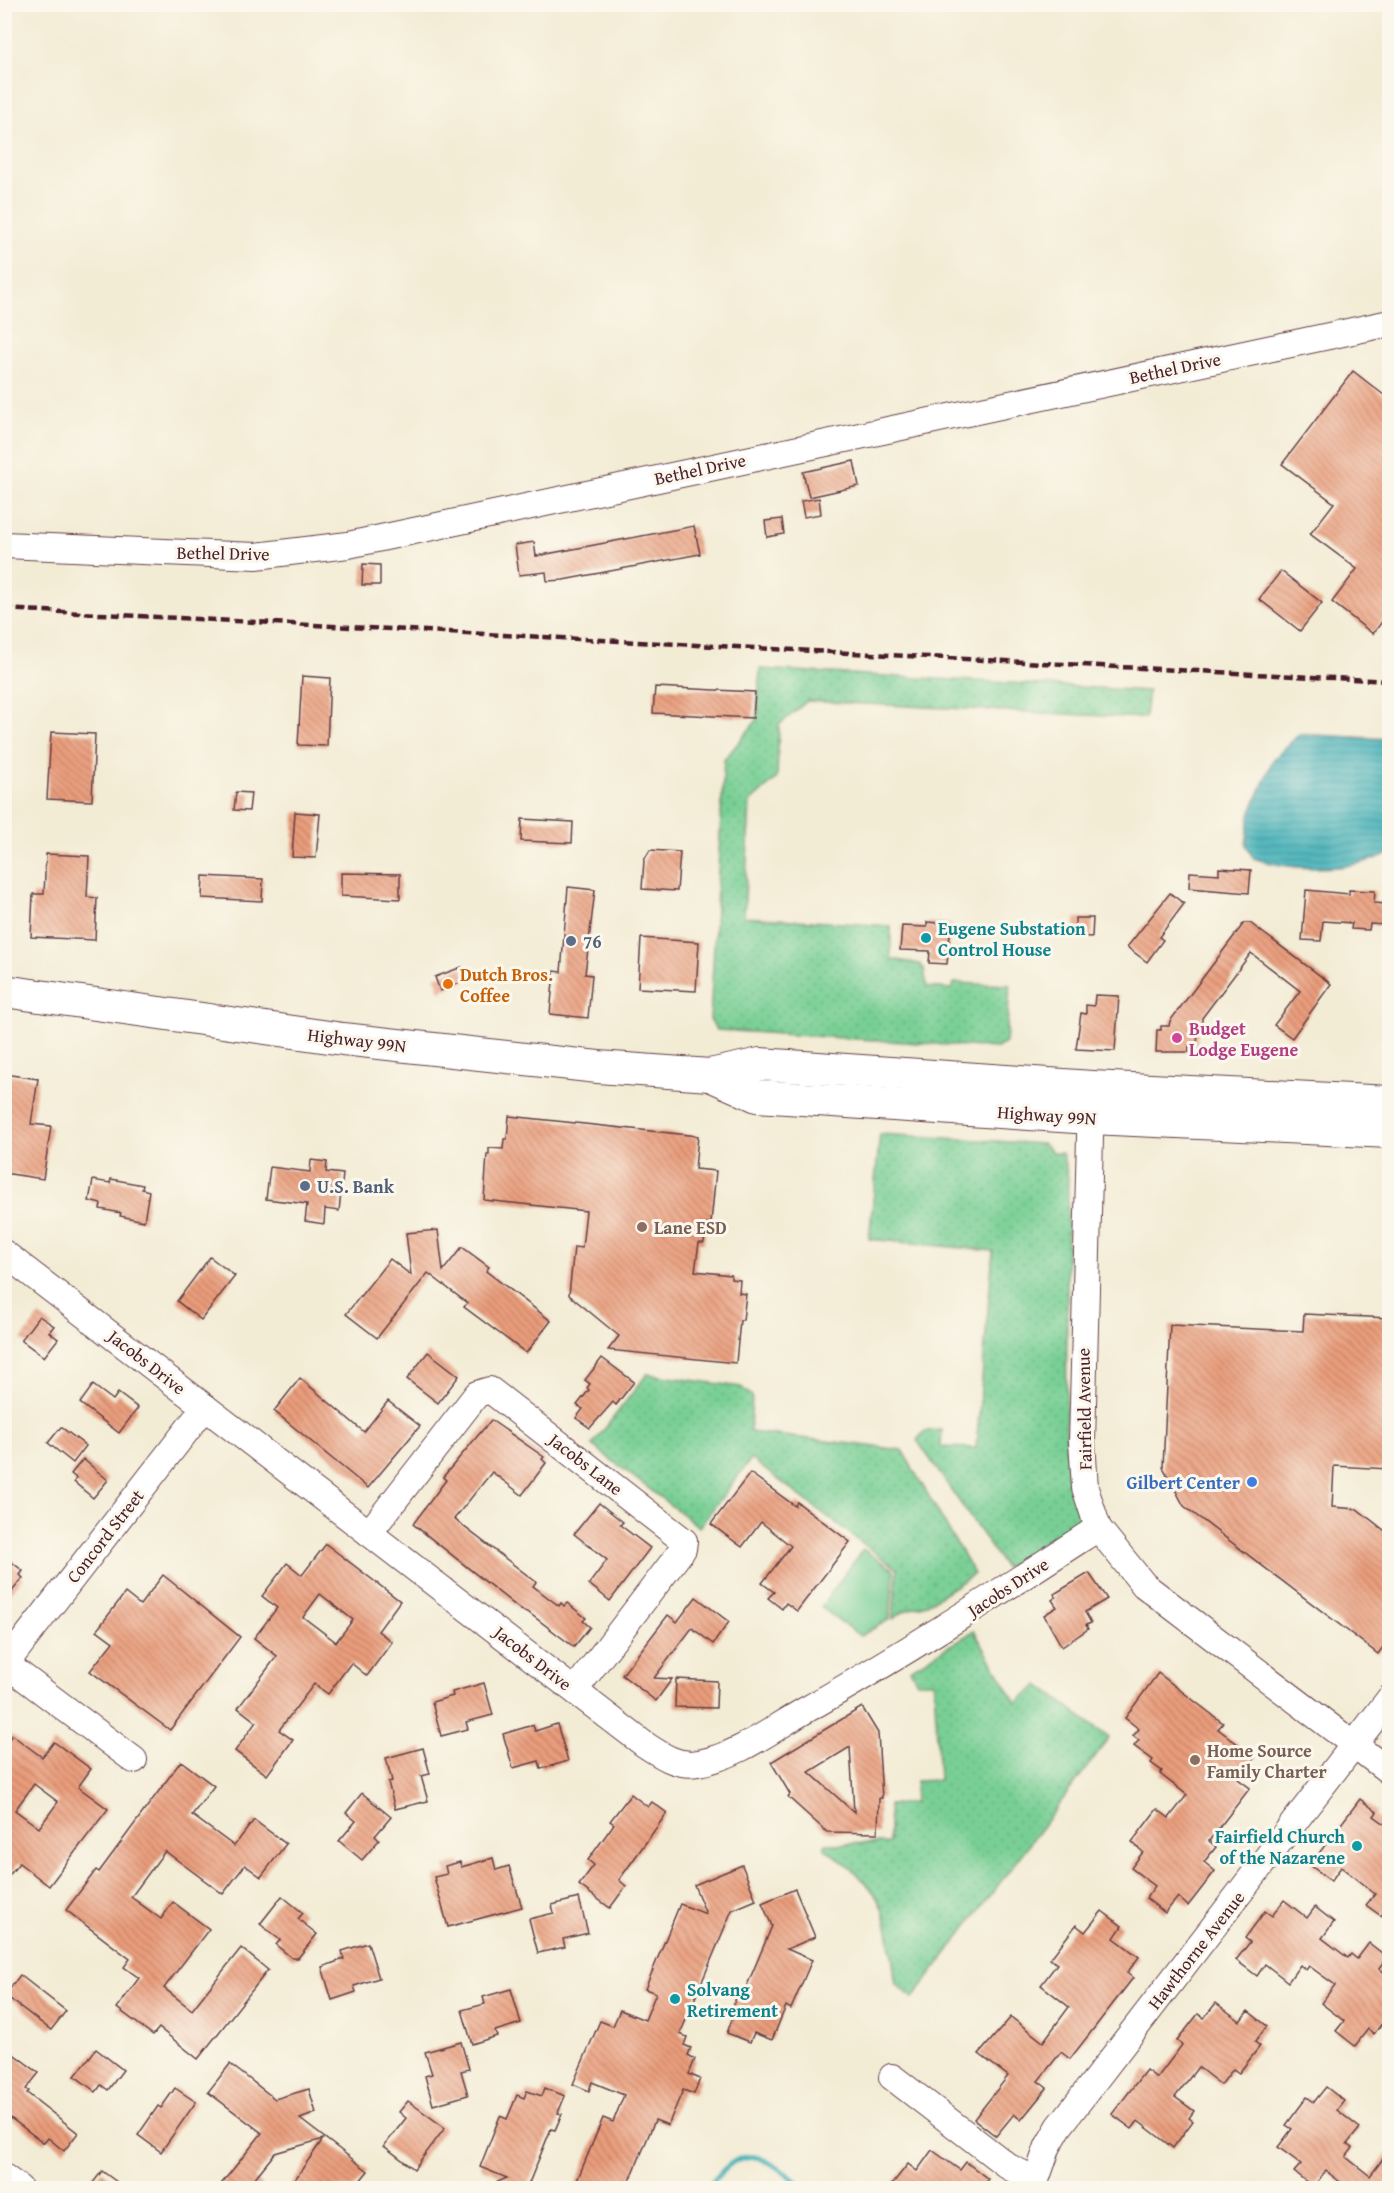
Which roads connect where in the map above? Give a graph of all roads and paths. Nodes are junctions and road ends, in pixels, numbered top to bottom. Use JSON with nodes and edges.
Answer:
{"nodes":[{"id":1,"x":1389,"y":323,"type":"edge"},
{"id":2,"x":4,"y":545,"type":"edge"},
{"id":3,"x":4,"y":991,"type":"edge"},
{"id":4,"x":710,"y":1075,"type":"junction"},
{"id":5,"x":1092,"y":1087,"type":"junction"},
{"id":6,"x":1389,"y":1102,"type":"edge"},
{"id":7,"x":1091,"y":1118,"type":"junction"},
{"id":8,"x":1389,"y":1132,"type":"edge"},
{"id":9,"x":5,"y":1255,"type":"edge"},
{"id":10,"x":205,"y":1407,"type":"junction"},
{"id":11,"x":1098,"y":1528,"type":"junction"},
{"id":12,"x":369,"y":1533,"type":"junction"},
{"id":13,"x":5,"y":1665,"type":"edge"},
{"id":14,"x":575,"y":1690,"type":"junction"},
{"id":15,"x":1389,"y":1698,"type":"edge"},
{"id":16,"x":1354,"y":1744,"type":"junction"},
{"id":17,"x":134,"y":1760,"type":"dead end"},
{"id":18,"x":1389,"y":1772,"type":"edge"},
{"id":19,"x":892,"y":2077,"type":"dead end"},
{"id":20,"x":4,"y":2177,"type":"edge"},
{"id":21,"x":19,"y":2188,"type":"edge"}],
"edges":[{"from":1,"to":2,"type":"street","name":"Bethel Drive"},
{"from":3,"to":4,"type":"main road","name":"Highway 99N"},
{"from":4,"to":5,"type":"main road","name":"Highway 99N"},
{"from":4,"to":7,"type":"main road","name":"Highway 99N"},
{"from":5,"to":6,"type":"main road","name":"Highway 99N"},
{"from":5,"to":7,"type":"street","name":"Fairfield Avenue"},
{"from":7,"to":8,"type":"main road","name":"Highway 99N"},
{"from":7,"to":11,"type":"street","name":"Fairfield Avenue"},
{"from":9,"to":10,"type":"street","name":"Jacobs Drive"},
{"from":10,"to":12,"type":"street","name":"Jacobs Drive"},
{"from":10,"to":13,"type":"street","name":"Concord Street"},
{"from":11,"to":14,"type":"street","name":"Jacobs Drive"},
{"from":11,"to":16,"type":"street","name":"Fairfield Avenue"},
{"from":12,"to":14,"type":"street","name":"Jacobs Drive"},
{"from":12,"to":14,"type":"street","name":"Jacobs Lane"},
{"from":13,"to":17,"type":"street"},
{"from":15,"to":16,"type":"street","name":"Hawthorne Avenue"},
{"from":16,"to":18,"type":"street","name":"Fairfield Avenue"},
{"from":16,"to":19,"type":"street","name":"Hawthorne Avenue"},
{"from":20,"to":21,"type":"street"}]}
